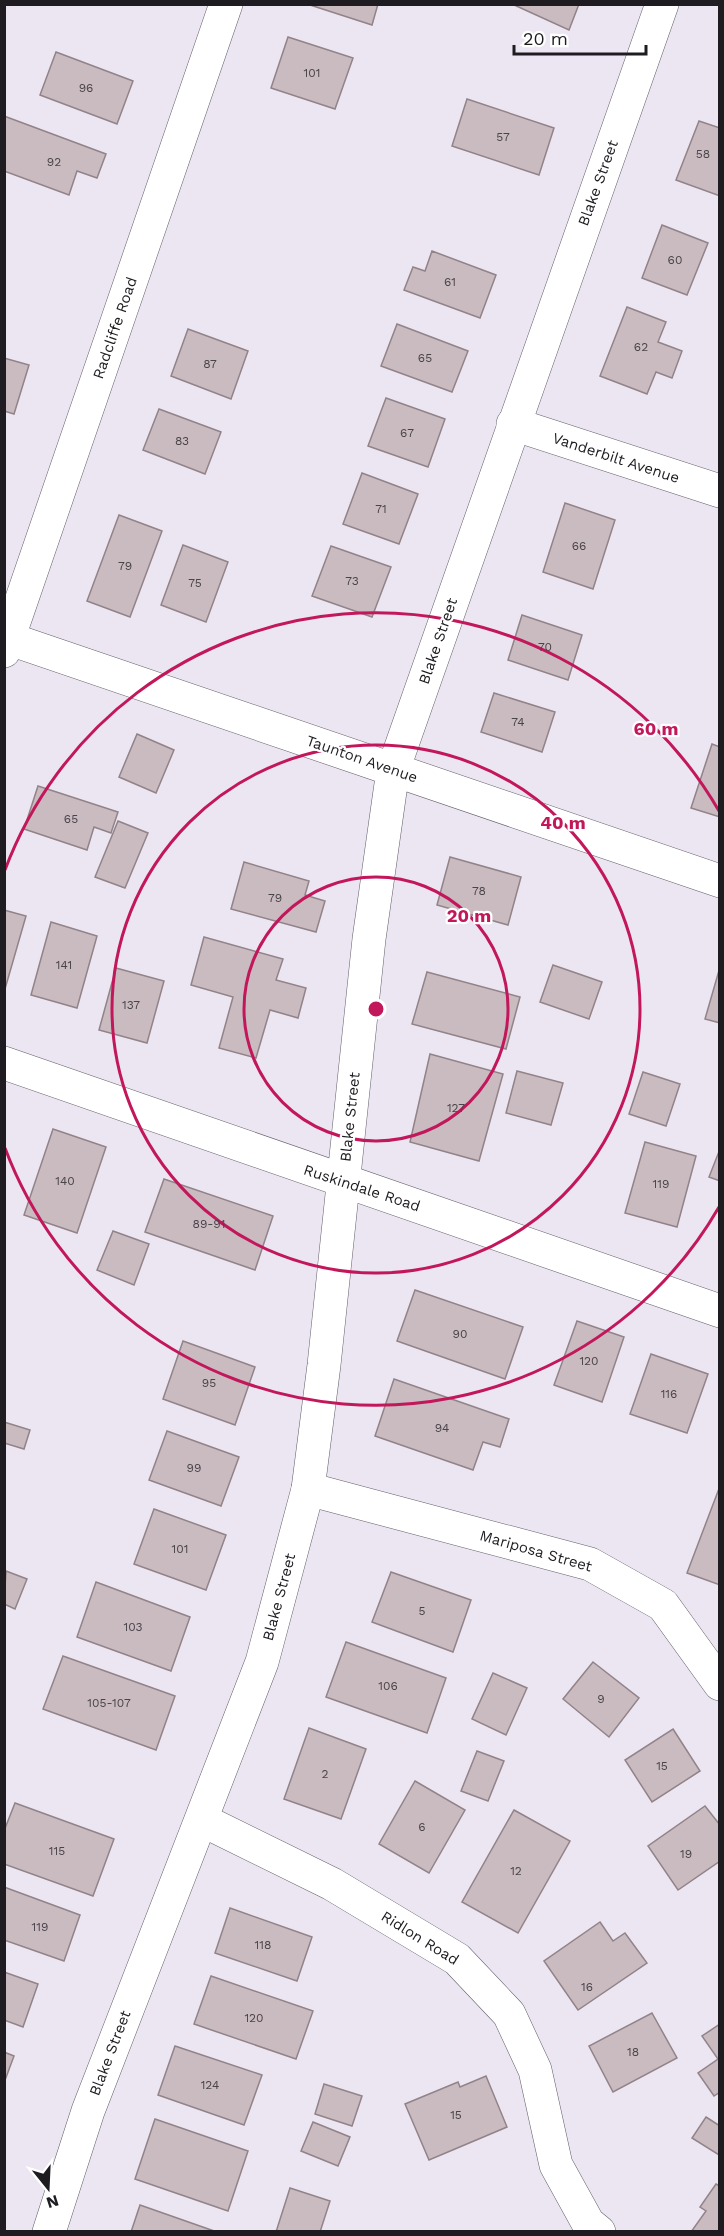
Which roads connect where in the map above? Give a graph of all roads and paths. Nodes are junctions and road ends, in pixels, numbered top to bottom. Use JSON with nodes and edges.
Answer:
{"nodes":[{"id":1,"x":226,"y":4,"type":"edge"},
{"id":2,"x":662,"y":4,"type":"edge"},
{"id":3,"x":513,"y":424,"type":"junction"},
{"id":4,"x":720,"y":491,"type":"edge"},
{"id":5,"x":6,"y":642,"type":"edge"},
{"id":6,"x":393,"y":770,"type":"junction"},
{"id":7,"x":720,"y":881,"type":"edge"},
{"id":8,"x":4,"y":1063,"type":"edge"},
{"id":9,"x":343,"y":1182,"type":"junction"},
{"id":10,"x":720,"y":1311,"type":"edge"},
{"id":11,"x":308,"y":1489,"type":"junction"},
{"id":12,"x":720,"y":1684,"type":"edge"},
{"id":13,"x":202,"y":1820,"type":"junction"},
{"id":14,"x":49,"y":2232,"type":"edge"},
{"id":15,"x":599,"y":2232,"type":"edge"}],
"edges":[{"from":1,"to":5,"type":"street","name":"Radcliffe Road"},
{"from":2,"to":3,"type":"street","name":"Blake Street"},
{"from":3,"to":4,"type":"street","name":"Vanderbilt Avenue"},
{"from":3,"to":6,"type":"street","name":"Blake Street"},
{"from":5,"to":6,"type":"street","name":"Taunton Avenue"},
{"from":6,"to":7,"type":"street","name":"Taunton Avenue"},
{"from":6,"to":9,"type":"street","name":"Blake Street"},
{"from":8,"to":9,"type":"street","name":"Ruskindale Road"},
{"from":9,"to":10,"type":"street","name":"Ruskindale Road"},
{"from":9,"to":11,"type":"street","name":"Blake Street"},
{"from":11,"to":12,"type":"street","name":"Mariposa Street"},
{"from":11,"to":13,"type":"street","name":"Blake Street"},
{"from":13,"to":14,"type":"street","name":"Blake Street"},
{"from":13,"to":15,"type":"street","name":"Ridlon Road"}]}
